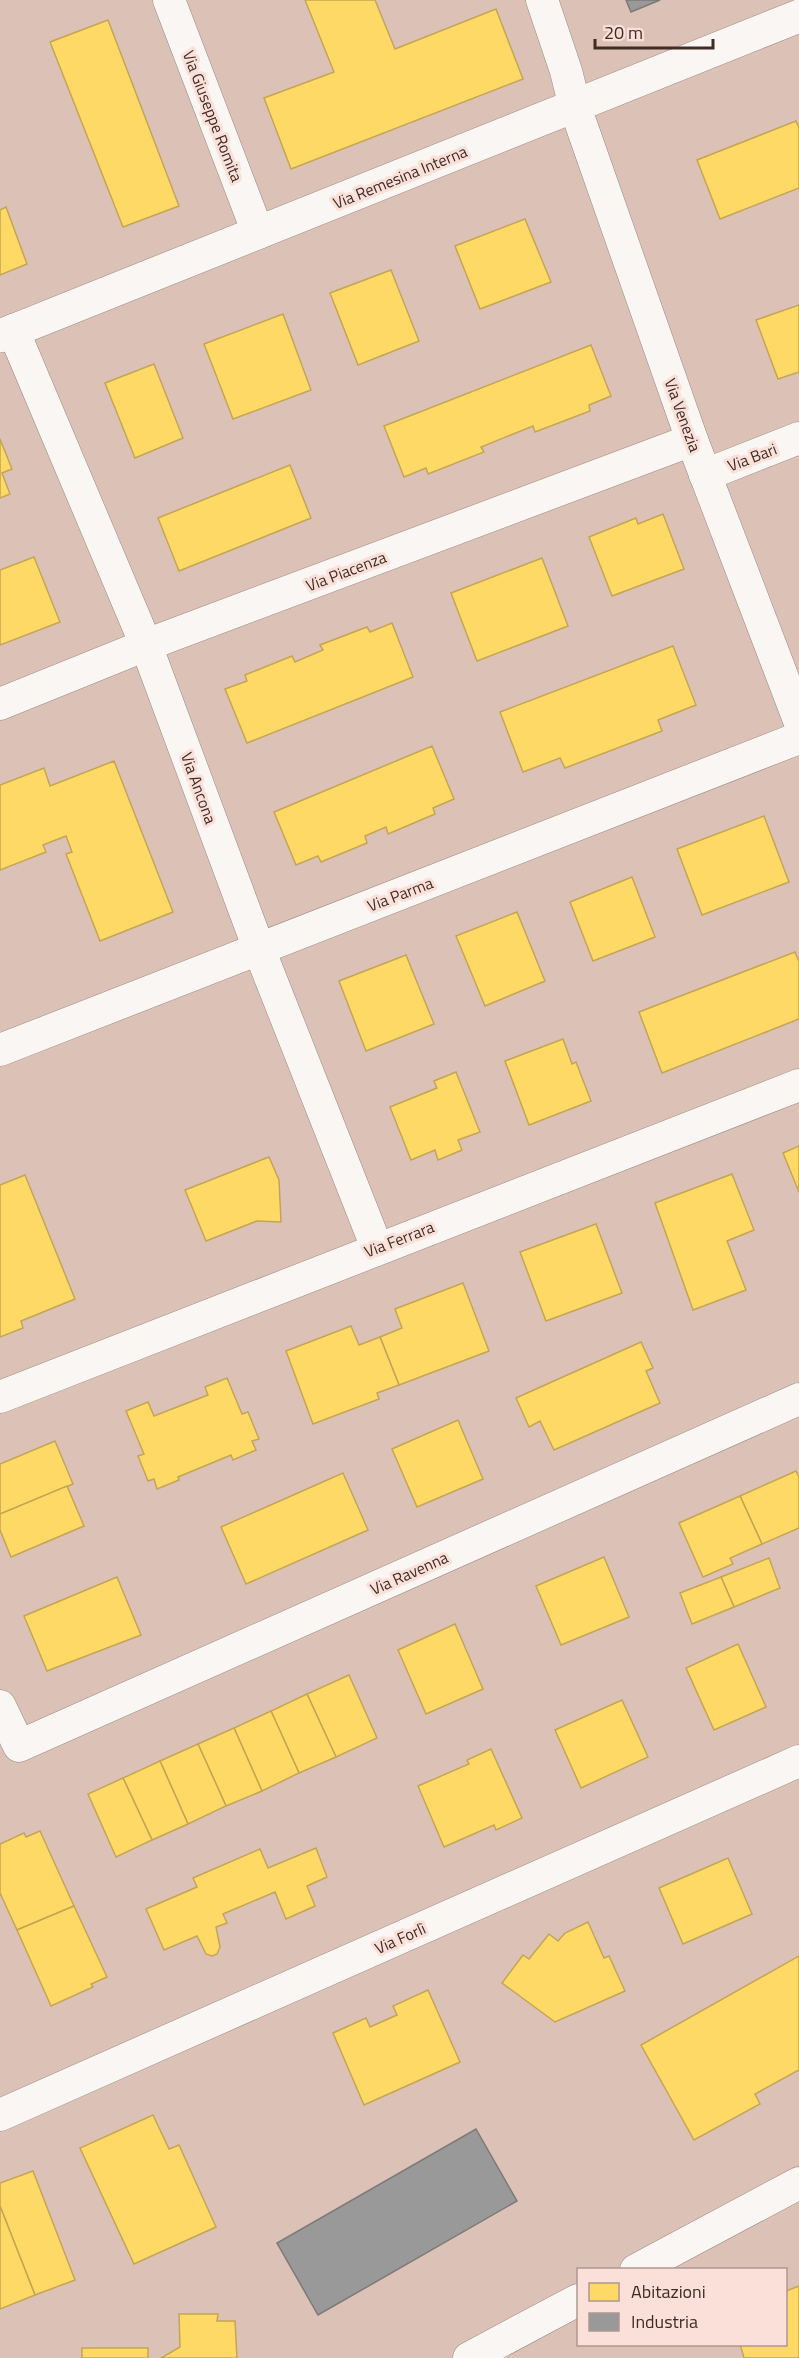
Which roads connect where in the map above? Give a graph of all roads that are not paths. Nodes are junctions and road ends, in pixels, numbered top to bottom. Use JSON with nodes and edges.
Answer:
{"nodes":[{"id":1,"x":169,"y":0,"type":"edge"},
{"id":2,"x":542,"y":0,"type":"edge"},
{"id":3,"x":799,"y":16,"type":"edge"},
{"id":4,"x":575,"y":107,"type":"junction"},
{"id":5,"x":258,"y":233,"type":"junction"},
{"id":6,"x":7,"y":333,"type":"edge"},
{"id":7,"x":799,"y":438,"type":"edge"},
{"id":8,"x":692,"y":441,"type":"junction"},
{"id":9,"x":705,"y":475,"type":"junction"},
{"id":10,"x":146,"y":645,"type":"junction"},
{"id":11,"x":0,"y":704,"type":"edge"},
{"id":12,"x":799,"y":720,"type":"edge"},
{"id":13,"x":799,"y":738,"type":"edge"},
{"id":14,"x":259,"y":949,"type":"junction"},
{"id":15,"x":0,"y":1050,"type":"edge"},
{"id":16,"x":799,"y":1085,"type":"edge"},
{"id":17,"x":377,"y":1248,"type":"junction"},
{"id":18,"x":0,"y":1397,"type":"edge"},
{"id":19,"x":799,"y":1399,"type":"edge"},
{"id":20,"x":0,"y":1706,"type":"edge"},
{"id":21,"x":799,"y":1761,"type":"edge"},
{"id":22,"x":0,"y":2115,"type":"edge"},
{"id":23,"x":799,"y":2183,"type":"edge"},
{"id":24,"x":640,"y":2268,"type":"edge"},
{"id":25,"x":577,"y":2301,"type":"edge"},
{"id":26,"x":469,"y":2358,"type":"edge"}],
"edges":[{"from":1,"to":5,"type":"street","name":"Via Giuseppe Romita"},
{"from":2,"to":4,"type":"street","name":"Via Venezia"},
{"from":3,"to":4,"type":"street","name":"Via Remesina Interna"},
{"from":4,"to":5,"type":"street","name":"Via Remesina Interna"},
{"from":4,"to":8,"type":"street","name":"Via Venezia"},
{"from":5,"to":6,"type":"street","name":"Via Remesina Interna"},
{"from":6,"to":10,"type":"street","name":"Via Ancona"},
{"from":7,"to":9,"type":"street","name":"Via Bari"},
{"from":8,"to":9,"type":"street","name":"Via Venezia"},
{"from":8,"to":10,"type":"street","name":"Via Piacenza"},
{"from":9,"to":12,"type":"street","name":"Via Venezia"},
{"from":10,"to":11,"type":"street","name":"Via Piacenza"},
{"from":10,"to":14,"type":"street","name":"Via Ancona"},
{"from":13,"to":14,"type":"street","name":"Via Parma"},
{"from":14,"to":15,"type":"street","name":"Via Parma"},
{"from":14,"to":17,"type":"street","name":"Via Ancona"},
{"from":16,"to":17,"type":"street","name":"Via Ferrara"},
{"from":17,"to":18,"type":"street","name":"Via Ferrara"},
{"from":19,"to":20,"type":"street","name":"Via Ravenna"},
{"from":21,"to":22,"type":"street","name":"Via Forlì"},
{"from":23,"to":24,"type":"street"},
{"from":25,"to":26,"type":"street"}]}
